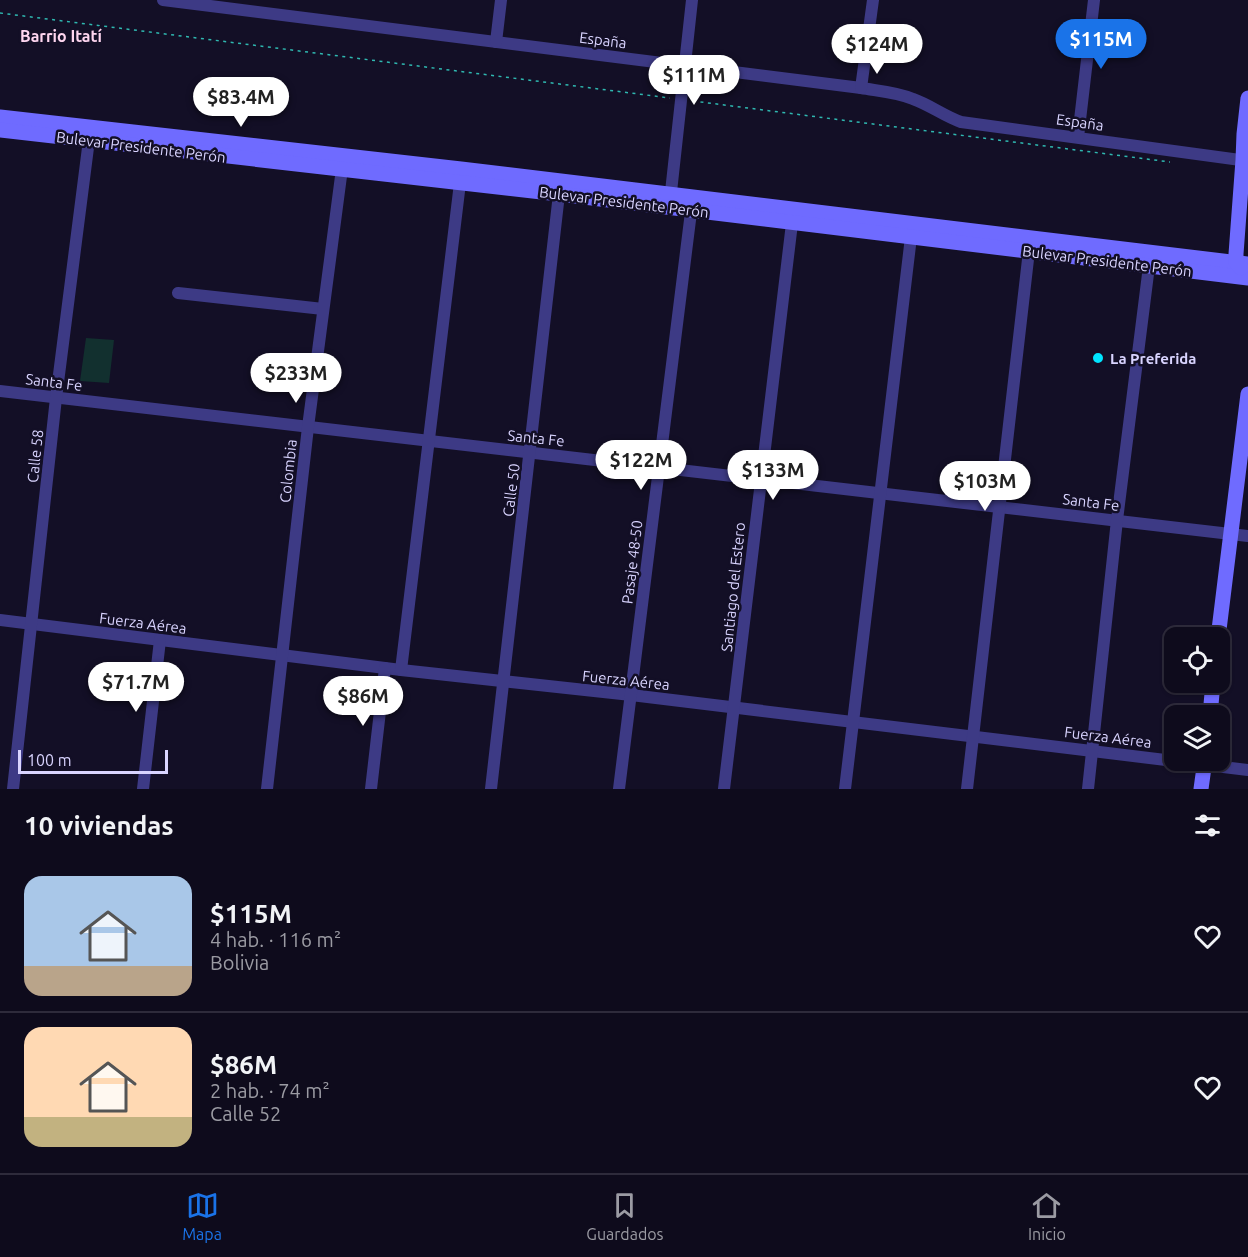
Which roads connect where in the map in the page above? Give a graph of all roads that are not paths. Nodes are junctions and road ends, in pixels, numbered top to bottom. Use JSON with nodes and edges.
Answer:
{"nodes":[{"id":1,"x":163,"y":0,"type":"edge"},
{"id":2,"x":501,"y":0,"type":"edge"},
{"id":3,"x":692,"y":0,"type":"edge"},
{"id":4,"x":873,"y":0,"type":"edge"},
{"id":5,"x":1094,"y":0,"type":"edge"},
{"id":6,"x":252,"y":6,"type":"edge"},
{"id":7,"x":496,"y":42,"type":"junction"},
{"id":8,"x":684,"y":65,"type":"junction"},
{"id":9,"x":861,"y":88,"type":"junction"},
{"id":10,"x":1248,"y":98,"type":"edge"},
{"id":11,"x":0,"y":117,"type":"edge"},
{"id":12,"x":0,"y":130,"type":"edge"},
{"id":13,"x":89,"y":134,"type":"junction"},
{"id":14,"x":1077,"y":137,"type":"junction"},
{"id":15,"x":1246,"y":156,"type":"edge"},
{"id":16,"x":343,"y":164,"type":"junction"},
{"id":17,"x":459,"y":183,"type":"junction"},
{"id":18,"x":560,"y":194,"type":"junction"},
{"id":19,"x":670,"y":201,"type":"junction"},
{"id":20,"x":692,"y":203,"type":"junction"},
{"id":21,"x":793,"y":216,"type":"junction"},
{"id":22,"x":911,"y":237,"type":"junction"},
{"id":23,"x":1030,"y":245,"type":"junction"},
{"id":24,"x":1242,"y":263,"type":"edge"},
{"id":25,"x":1149,"y":266,"type":"junction"},
{"id":26,"x":1248,"y":276,"type":"edge"},
{"id":27,"x":178,"y":293,"type":"dead end"},
{"id":28,"x":323,"y":309,"type":"junction"},
{"id":29,"x":0,"y":392,"type":"edge"},
{"id":30,"x":1248,"y":394,"type":"edge"},
{"id":31,"x":56,"y":398,"type":"junction"},
{"id":32,"x":308,"y":427,"type":"junction"},
{"id":33,"x":427,"y":442,"type":"junction"},
{"id":34,"x":531,"y":452,"type":"junction"},
{"id":35,"x":659,"y":467,"type":"junction"},
{"id":36,"x":760,"y":478,"type":"junction"},
{"id":37,"x":880,"y":493,"type":"junction"},
{"id":38,"x":1001,"y":507,"type":"junction"},
{"id":39,"x":1117,"y":520,"type":"junction"},
{"id":40,"x":1230,"y":534,"type":"junction"},
{"id":41,"x":1248,"y":536,"type":"edge"},
{"id":42,"x":0,"y":620,"type":"edge"},
{"id":43,"x":31,"y":624,"type":"junction"},
{"id":44,"x":1219,"y":627,"type":"edge"},
{"id":45,"x":160,"y":640,"type":"junction"},
{"id":46,"x":282,"y":655,"type":"junction"},
{"id":47,"x":385,"y":668,"type":"junction"},
{"id":48,"x":400,"y":670,"type":"junction"},
{"id":49,"x":504,"y":682,"type":"junction"},
{"id":50,"x":631,"y":695,"type":"junction"},
{"id":51,"x":734,"y":707,"type":"junction"},
{"id":52,"x":853,"y":722,"type":"junction"},
{"id":53,"x":973,"y":735,"type":"junction"},
{"id":54,"x":1092,"y":750,"type":"junction"},
{"id":55,"x":1164,"y":758,"type":"edge"},
{"id":56,"x":1230,"y":767,"type":"edge"},
{"id":57,"x":1248,"y":770,"type":"edge"},
{"id":58,"x":1203,"y":771,"type":"edge"},
{"id":59,"x":13,"y":789,"type":"edge"},
{"id":60,"x":143,"y":789,"type":"edge"},
{"id":61,"x":267,"y":789,"type":"edge"},
{"id":62,"x":371,"y":789,"type":"edge"},
{"id":63,"x":491,"y":789,"type":"edge"},
{"id":64,"x":619,"y":789,"type":"edge"},
{"id":65,"x":724,"y":789,"type":"edge"},
{"id":66,"x":845,"y":789,"type":"edge"},
{"id":67,"x":967,"y":789,"type":"edge"},
{"id":68,"x":1088,"y":789,"type":"edge"},
{"id":69,"x":1201,"y":789,"type":"edge"}],
"edges":[{"from":1,"to":6,"type":"street","name":"España"},
{"from":2,"to":7,"type":"street"},
{"from":3,"to":8,"type":"street"},
{"from":4,"to":9,"type":"street"},
{"from":5,"to":14,"type":"street"},
{"from":6,"to":7,"type":"street","name":"España"},
{"from":7,"to":8,"type":"street","name":"España"},
{"from":8,"to":9,"type":"street","name":"España"},
{"from":8,"to":19,"type":"street"},
{"from":9,"to":14,"type":"street","name":"España"},
{"from":10,"to":15,"type":"main road"},
{"from":11,"to":13,"type":"main road","name":"Bulevar Presidente Perón"},
{"from":12,"to":13,"type":"main road","name":"Bulevar Presidente Perón"},
{"from":13,"to":16,"type":"main road","name":"Bulevar Presidente Perón"},
{"from":13,"to":31,"type":"street","name":"Calle 58"},
{"from":14,"to":15,"type":"street","name":"España"},
{"from":15,"to":24,"type":"main road"},
{"from":16,"to":17,"type":"main road","name":"Bulevar Presidente Perón"},
{"from":16,"to":19,"type":"main road","name":"Bulevar Presidente Perón"},
{"from":16,"to":28,"type":"street","name":"Colombia"},
{"from":17,"to":18,"type":"main road","name":"Bulevar Presidente Perón"},
{"from":17,"to":33,"type":"street"},
{"from":18,"to":19,"type":"main road","name":"Bulevar Presidente Perón"},
{"from":18,"to":34,"type":"street","name":"Calle 50"},
{"from":19,"to":20,"type":"main road","name":"Bulevar Presidente Perón"},
{"from":20,"to":21,"type":"main road","name":"Bulevar Presidente Perón"},
{"from":20,"to":35,"type":"street","name":"Pasaje 48-50"},
{"from":21,"to":22,"type":"main road","name":"Bulevar Presidente Perón"},
{"from":21,"to":23,"type":"main road","name":"Bulevar Presidente Perón"},
{"from":21,"to":36,"type":"street","name":"Santiago del Estero"},
{"from":22,"to":23,"type":"main road","name":"Bulevar Presidente Perón"},
{"from":22,"to":37,"type":"street"},
{"from":23,"to":24,"type":"main road","name":"Bulevar Presidente Perón"},
{"from":23,"to":25,"type":"main road","name":"Bulevar Presidente Perón"},
{"from":23,"to":38,"type":"street"},
{"from":24,"to":26,"type":"main road"},
{"from":25,"to":26,"type":"main road","name":"Bulevar Presidente Perón"},
{"from":25,"to":39,"type":"street"},
{"from":27,"to":28,"type":"street"},
{"from":28,"to":32,"type":"street","name":"Colombia"},
{"from":29,"to":31,"type":"street","name":"Santa Fe"},
{"from":30,"to":40,"type":"main road"},
{"from":31,"to":32,"type":"street","name":"Santa Fe"},
{"from":31,"to":43,"type":"street","name":"Calle 58"},
{"from":32,"to":33,"type":"street","name":"Santa Fe"},
{"from":32,"to":46,"type":"street","name":"Colombia"},
{"from":33,"to":34,"type":"street","name":"Santa Fe"},
{"from":33,"to":48,"type":"street"},
{"from":34,"to":35,"type":"street","name":"Santa Fe"},
{"from":34,"to":49,"type":"street","name":"Calle 50"},
{"from":35,"to":36,"type":"street","name":"Santa Fe"},
{"from":35,"to":50,"type":"street","name":"Pasaje 48-50"},
{"from":36,"to":37,"type":"street","name":"Santa Fe"},
{"from":36,"to":51,"type":"street","name":"Santiago del Estero"},
{"from":37,"to":38,"type":"street","name":"Santa Fe"},
{"from":37,"to":52,"type":"street"},
{"from":38,"to":39,"type":"street","name":"Santa Fe"},
{"from":38,"to":53,"type":"street"},
{"from":39,"to":40,"type":"street","name":"Santa Fe"},
{"from":39,"to":54,"type":"street"},
{"from":40,"to":41,"type":"street","name":"Santa Fe"},
{"from":40,"to":44,"type":"main road"},
{"from":42,"to":43,"type":"street","name":"Fuerza Aérea"},
{"from":43,"to":45,"type":"street","name":"Fuerza Aérea"},
{"from":43,"to":59,"type":"street","name":"Calle 58"},
{"from":45,"to":46,"type":"street","name":"Fuerza Aérea"},
{"from":45,"to":60,"type":"street"},
{"from":46,"to":47,"type":"street","name":"Fuerza Aérea"},
{"from":46,"to":61,"type":"street","name":"Colombia"},
{"from":47,"to":48,"type":"street","name":"Fuerza Aérea"},
{"from":47,"to":62,"type":"street"},
{"from":48,"to":49,"type":"street","name":"Fuerza Aérea"},
{"from":49,"to":50,"type":"street","name":"Fuerza Aérea"},
{"from":49,"to":63,"type":"street","name":"Calle 50"},
{"from":50,"to":51,"type":"street","name":"Fuerza Aérea"},
{"from":50,"to":64,"type":"street","name":"Pasaje 48-50"},
{"from":51,"to":52,"type":"street","name":"Fuerza Aérea"},
{"from":51,"to":65,"type":"street","name":"Santiago del Estero"},
{"from":52,"to":53,"type":"street","name":"Fuerza Aérea"},
{"from":52,"to":66,"type":"street"},
{"from":53,"to":54,"type":"street","name":"Fuerza Aérea"},
{"from":53,"to":67,"type":"street"},
{"from":54,"to":55,"type":"street","name":"Fuerza Aérea"},
{"from":54,"to":68,"type":"street"},
{"from":56,"to":57,"type":"street","name":"Fuerza Aérea"},
{"from":58,"to":69,"type":"main road"}]}
